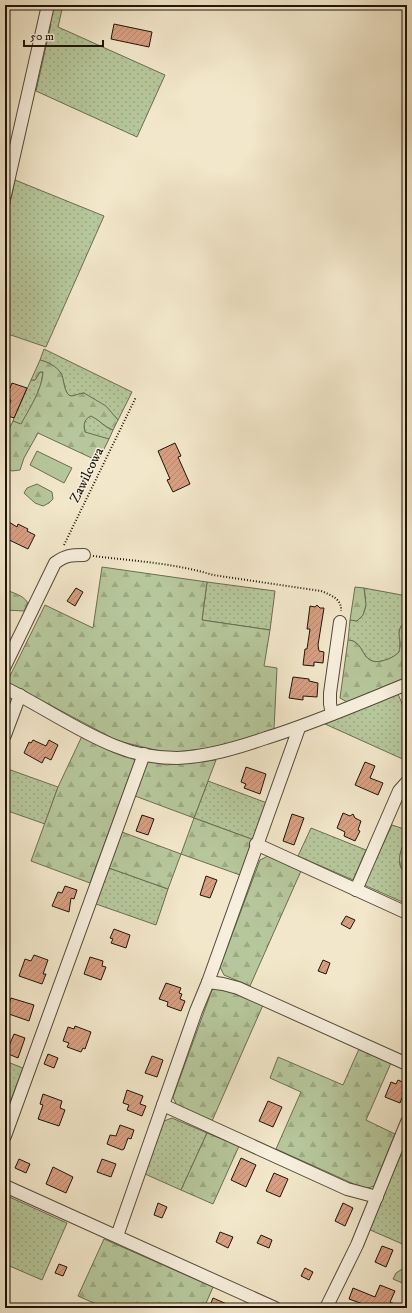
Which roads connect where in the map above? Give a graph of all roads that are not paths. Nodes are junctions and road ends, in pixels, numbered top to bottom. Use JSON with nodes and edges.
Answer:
{"nodes":[{"id":1,"x":48,"y":5,"type":"edge"},
{"id":2,"x":5,"y":196,"type":"edge"},
{"id":3,"x":84,"y":555,"type":"road end"},
{"id":4,"x":340,"y":622,"type":"road end"},
{"id":5,"x":5,"y":666,"type":"edge"},
{"id":6,"x":407,"y":684,"type":"edge"},
{"id":7,"x":5,"y":688,"type":"edge"},
{"id":8,"x":20,"y":695,"type":"junction"},
{"id":9,"x":332,"y":714,"type":"junction"},
{"id":10,"x":299,"y":728,"type":"junction"},
{"id":11,"x":5,"y":735,"type":"edge"},
{"id":12,"x":144,"y":754,"type":"junction"},
{"id":13,"x":407,"y":782,"type":"edge"},
{"id":14,"x":256,"y":844,"type":"junction"},
{"id":15,"x":356,"y":890,"type":"junction"},
{"id":16,"x":407,"y":913,"type":"edge"},
{"id":17,"x":208,"y":982,"type":"junction"},
{"id":18,"x":407,"y":1064,"type":"edge"},
{"id":19,"x":163,"y":1105,"type":"junction"},
{"id":20,"x":407,"y":1122,"type":"edge"},
{"id":21,"x":5,"y":1136,"type":"edge"},
{"id":22,"x":5,"y":1186,"type":"edge"},
{"id":23,"x":377,"y":1197,"type":"junction"},
{"id":24,"x":117,"y":1236,"type":"junction"},
{"id":25,"x":275,"y":1308,"type":"edge"},
{"id":26,"x":326,"y":1308,"type":"edge"}],
"edges":[{"from":1,"to":2,"type":"street"},
{"from":3,"to":5,"type":"street"},
{"from":4,"to":9,"type":"street"},
{"from":6,"to":9,"type":"street"},
{"from":7,"to":8,"type":"street"},
{"from":8,"to":11,"type":"street"},
{"from":8,"to":12,"type":"street"},
{"from":9,"to":10,"type":"street"},
{"from":10,"to":12,"type":"street"},
{"from":10,"to":14,"type":"street"},
{"from":12,"to":21,"type":"street"},
{"from":13,"to":15,"type":"street"},
{"from":14,"to":15,"type":"street"},
{"from":14,"to":17,"type":"street"},
{"from":15,"to":16,"type":"street"},
{"from":17,"to":18,"type":"street"},
{"from":17,"to":19,"type":"street"},
{"from":19,"to":23,"type":"street"},
{"from":19,"to":24,"type":"street"},
{"from":20,"to":23,"type":"street"},
{"from":22,"to":24,"type":"street"},
{"from":23,"to":26,"type":"street"},
{"from":24,"to":25,"type":"street"}]}
